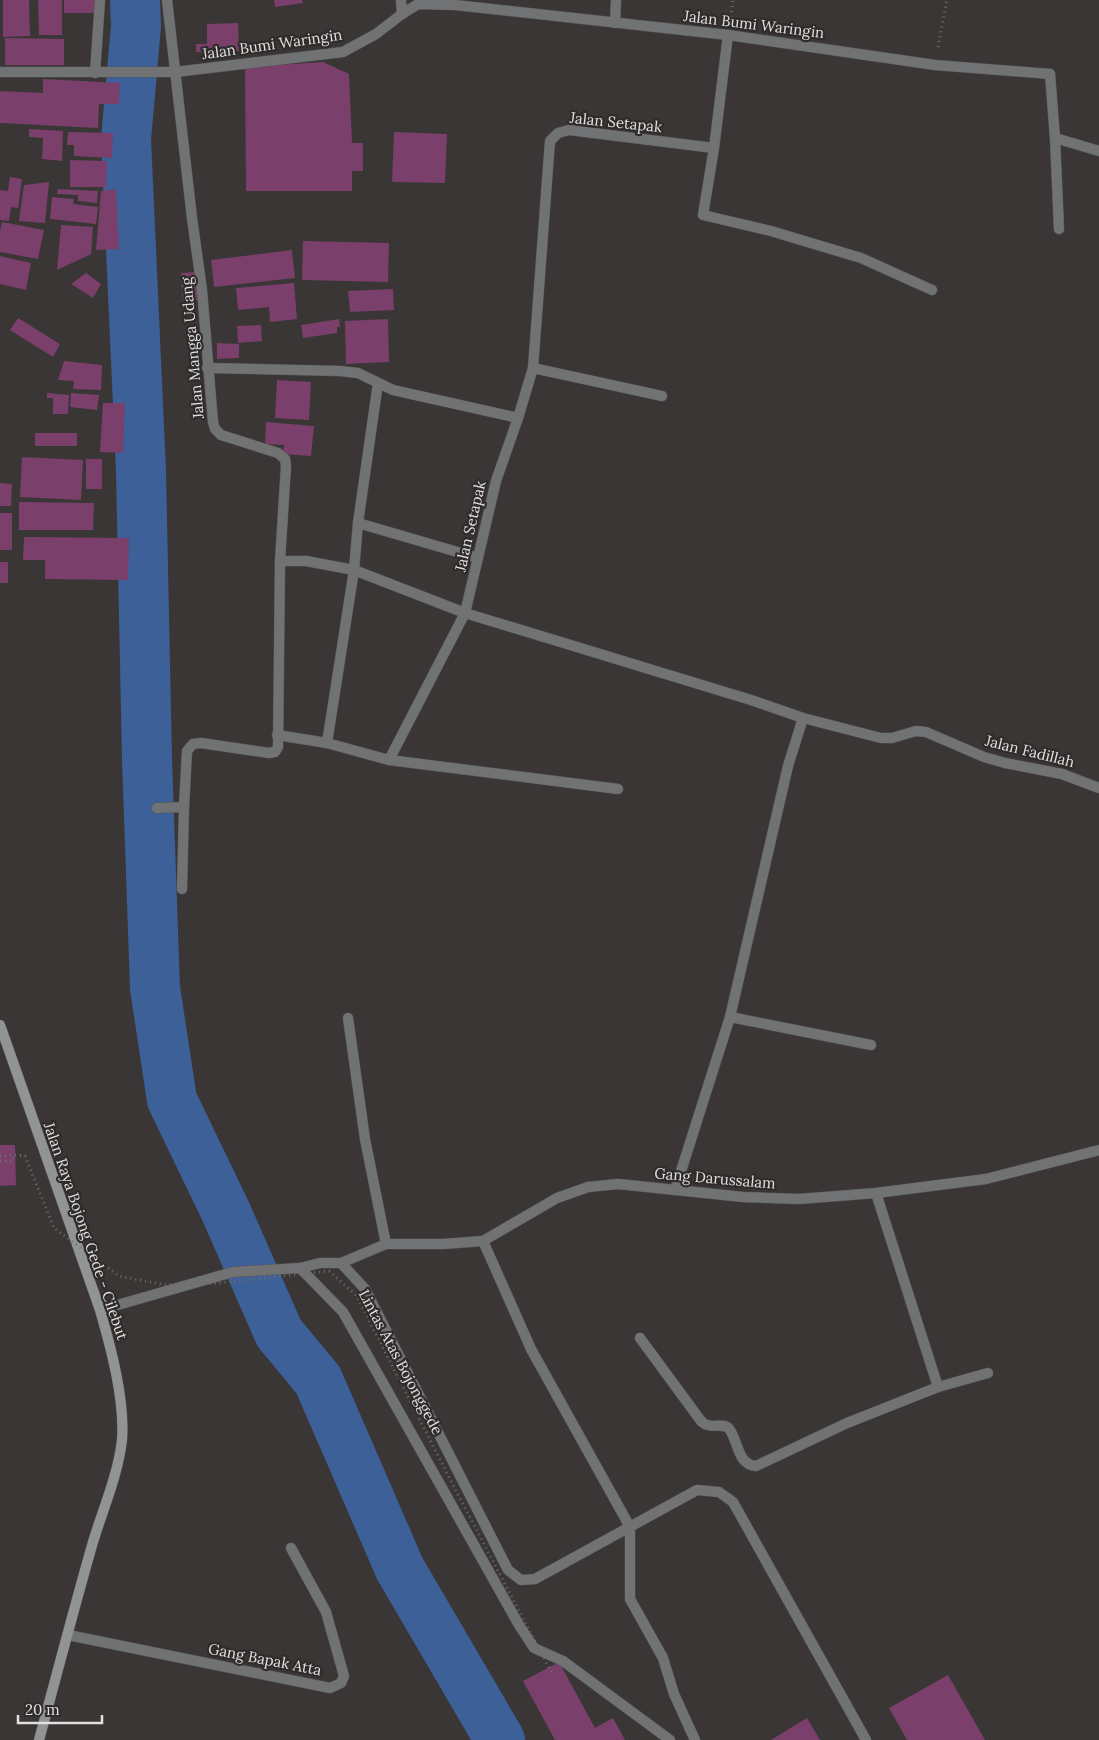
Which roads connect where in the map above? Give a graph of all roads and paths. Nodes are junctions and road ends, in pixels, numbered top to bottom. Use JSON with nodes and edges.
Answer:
{"nodes":[{"id":1,"x":100,"y":0,"type":"edge"},
{"id":2,"x":167,"y":0,"type":"edge"},
{"id":3,"x":401,"y":0,"type":"edge"},
{"id":4,"x":616,"y":0,"type":"edge"},
{"id":5,"x":947,"y":0,"type":"edge"},
{"id":6,"x":402,"y":14,"type":"junction"},
{"id":7,"x":615,"y":23,"type":"junction"},
{"id":8,"x":728,"y":35,"type":"junction"},
{"id":9,"x":935,"y":65,"type":"junction"},
{"id":10,"x":0,"y":72,"type":"edge"},
{"id":11,"x":95,"y":72,"type":"junction"},
{"id":12,"x":173,"y":72,"type":"junction"},
{"id":13,"x":1055,"y":138,"type":"junction"},
{"id":14,"x":714,"y":148,"type":"junction"},
{"id":15,"x":1099,"y":151,"type":"edge"},
{"id":16,"x":1059,"y":229,"type":"dead end"},
{"id":17,"x":932,"y":290,"type":"dead end"},
{"id":18,"x":208,"y":368,"type":"junction"},
{"id":19,"x":533,"y":368,"type":"junction"},
{"id":20,"x":378,"y":383,"type":"junction"},
{"id":21,"x":662,"y":396,"type":"dead end"},
{"id":22,"x":518,"y":418,"type":"junction"},
{"id":23,"x":358,"y":523,"type":"junction"},
{"id":24,"x":478,"y":558,"type":"junction"},
{"id":25,"x":280,"y":561,"type":"junction"},
{"id":26,"x":354,"y":570,"type":"junction"},
{"id":27,"x":465,"y":613,"type":"junction"},
{"id":28,"x":803,"y":718,"type":"junction"},
{"id":29,"x":277,"y":736,"type":"junction"},
{"id":30,"x":326,"y":743,"type":"junction"},
{"id":31,"x":389,"y":760,"type":"junction"},
{"id":32,"x":1099,"y":788,"type":"edge"},
{"id":33,"x":618,"y":789,"type":"dead end"},
{"id":34,"x":157,"y":808,"type":"dead end"},
{"id":35,"x":184,"y":808,"type":"junction"},
{"id":36,"x":182,"y":889,"type":"dead end"},
{"id":37,"x":730,"y":1017,"type":"junction"},
{"id":38,"x":348,"y":1018,"type":"dead end"},
{"id":39,"x":0,"y":1025,"type":"edge"},
{"id":40,"x":871,"y":1045,"type":"dead end"},
{"id":41,"x":1099,"y":1150,"type":"edge"},
{"id":42,"x":0,"y":1156,"type":"edge"},
{"id":43,"x":15,"y":1156,"type":"junction"},
{"id":44,"x":0,"y":1161,"type":"edge"},
{"id":45,"x":676,"y":1190,"type":"junction"},
{"id":46,"x":876,"y":1193,"type":"junction"},
{"id":47,"x":483,"y":1241,"type":"junction"},
{"id":48,"x":386,"y":1244,"type":"junction"},
{"id":49,"x":342,"y":1264,"type":"junction"},
{"id":50,"x":300,"y":1268,"type":"junction"},
{"id":51,"x":100,"y":1310,"type":"junction"},
{"id":52,"x":640,"y":1338,"type":"dead end"},
{"id":53,"x":988,"y":1373,"type":"dead end"},
{"id":54,"x":938,"y":1387,"type":"junction"},
{"id":55,"x":630,"y":1527,"type":"junction"},
{"id":56,"x":291,"y":1548,"type":"dead end"},
{"id":57,"x":68,"y":1635,"type":"junction"},
{"id":58,"x":552,"y":1674,"type":"dead end"},
{"id":59,"x":38,"y":1740,"type":"edge"},
{"id":60,"x":670,"y":1740,"type":"edge"},
{"id":61,"x":695,"y":1740,"type":"edge"},
{"id":62,"x":866,"y":1740,"type":"edge"}],
"edges":[{"from":1,"to":11,"type":"street"},
{"from":2,"to":12,"type":"street","name":"Jalan Mangga Udang"},
{"from":3,"to":6,"type":"street"},
{"from":4,"to":7,"type":"street"},
{"from":5,"to":9,"type":"path"},
{"from":6,"to":7,"type":"street","name":"Jalan Bumi Waringin"},
{"from":6,"to":12,"type":"street","name":"Jalan Bumi Waringin"},
{"from":7,"to":8,"type":"street","name":"Jalan Bumi Waringin"},
{"from":8,"to":9,"type":"street","name":"Jalan Bumi Waringin"},
{"from":8,"to":14,"type":"street"},
{"from":9,"to":13,"type":"street","name":"Jalan Bumi Waringin"},
{"from":10,"to":11,"type":"street","name":"Jalan Bumi Waringin"},
{"from":11,"to":12,"type":"street","name":"Jalan Bumi Waringin"},
{"from":12,"to":18,"type":"street","name":"Jalan Mangga Udang"},
{"from":13,"to":15,"type":"street"},
{"from":13,"to":16,"type":"street"},
{"from":14,"to":17,"type":"street"},
{"from":14,"to":19,"type":"street","name":"Jalan Setapak"},
{"from":18,"to":20,"type":"street"},
{"from":18,"to":25,"type":"street","name":"Jalan Mangga Udang"},
{"from":19,"to":21,"type":"street"},
{"from":19,"to":22,"type":"street","name":"Jalan Setapak"},
{"from":20,"to":22,"type":"street"},
{"from":20,"to":23,"type":"street"},
{"from":22,"to":24,"type":"street","name":"Jalan Setapak"},
{"from":23,"to":24,"type":"street"},
{"from":23,"to":26,"type":"street"},
{"from":24,"to":27,"type":"street","name":"Jalan Setapak"},
{"from":25,"to":26,"type":"street"},
{"from":25,"to":29,"type":"street"},
{"from":26,"to":27,"type":"street"},
{"from":26,"to":30,"type":"street"},
{"from":27,"to":28,"type":"street"},
{"from":27,"to":31,"type":"street","name":"Jalan Setapak"},
{"from":28,"to":32,"type":"street","name":"Jalan Fadillah"},
{"from":28,"to":37,"type":"street"},
{"from":29,"to":30,"type":"street"},
{"from":29,"to":35,"type":"street"},
{"from":30,"to":31,"type":"street"},
{"from":31,"to":33,"type":"street"},
{"from":34,"to":35,"type":"street"},
{"from":35,"to":36,"type":"street"},
{"from":37,"to":40,"type":"street"},
{"from":37,"to":45,"type":"street"},
{"from":38,"to":48,"type":"street"},
{"from":39,"to":51,"type":"main road","name":"Jalan Raya Bojong Gede - Cilebut"},
{"from":41,"to":46,"type":"street","name":"Gang Darussalam"},
{"from":42,"to":43,"type":"path"},
{"from":43,"to":44,"type":"path"},
{"from":43,"to":58,"type":"path","name":"Lintas Atas Bojonggede","bridge":true},
{"from":45,"to":46,"type":"street","name":"Gang Darussalam"},
{"from":45,"to":47,"type":"street","name":"Gang Darussalam"},
{"from":46,"to":54,"type":"street"},
{"from":47,"to":48,"type":"street","name":"Gang Darussalam"},
{"from":47,"to":55,"type":"street"},
{"from":48,"to":49,"type":"street","name":"Gang Darussalam"},
{"from":49,"to":50,"type":"street"},
{"from":49,"to":55,"type":"street"},
{"from":50,"to":51,"type":"street"},
{"from":50,"to":60,"type":"street"},
{"from":51,"to":57,"type":"main road","name":"Jalan Raya Bojong Gede - Cilebut"},
{"from":52,"to":54,"type":"street"},
{"from":53,"to":54,"type":"street"},
{"from":55,"to":61,"type":"street"},
{"from":55,"to":62,"type":"street"},
{"from":56,"to":57,"type":"street","name":"Gang Bapak Atta"},
{"from":57,"to":59,"type":"main road","name":"Jalan Raya Bojong Gede - Cilebut"}]}
